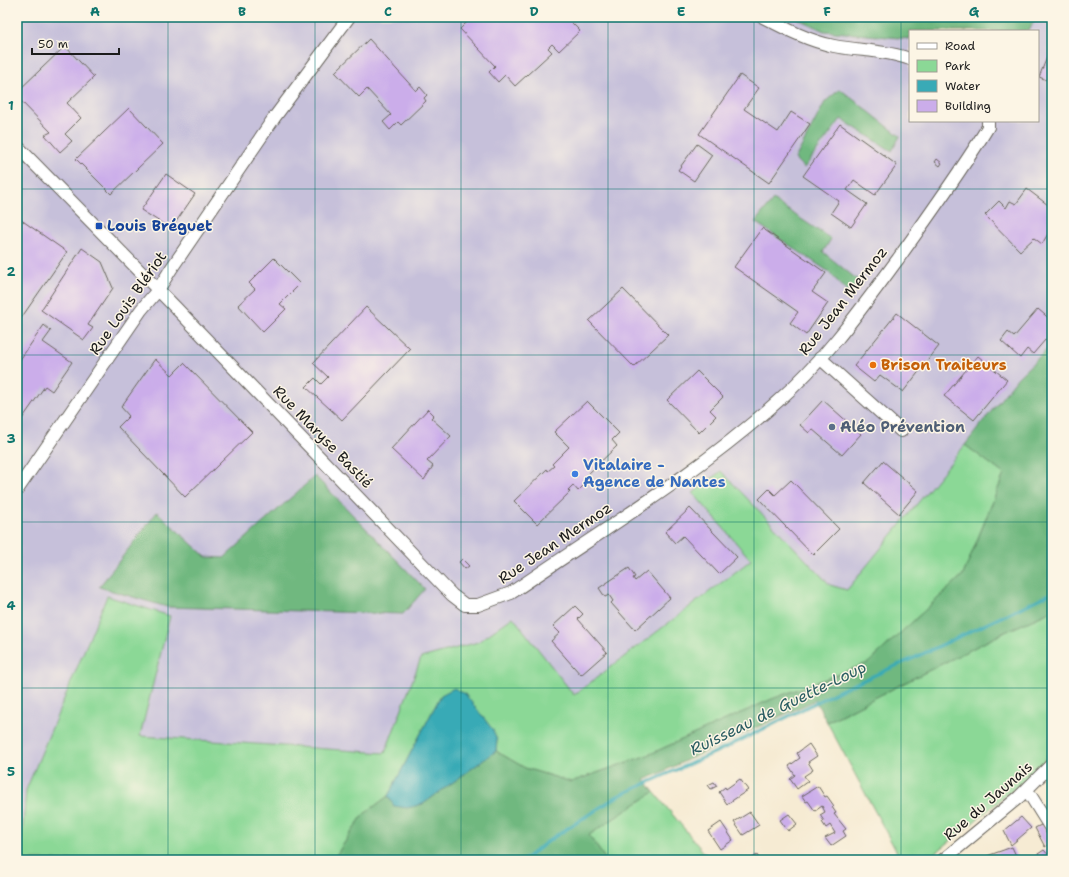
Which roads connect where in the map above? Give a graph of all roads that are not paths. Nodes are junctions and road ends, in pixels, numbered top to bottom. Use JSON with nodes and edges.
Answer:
{"nodes":[{"id":1,"x":349,"y":17,"type":"edge"},
{"id":2,"x":763,"y":17,"type":"edge"},
{"id":3,"x":909,"y":59,"type":"edge"},
{"id":4,"x":988,"y":122,"type":"edge"},
{"id":5,"x":17,"y":146,"type":"edge"},
{"id":6,"x":158,"y":290,"type":"junction"},
{"id":7,"x":820,"y":358,"type":"junction"},
{"id":8,"x":901,"y":431,"type":"dead end"},
{"id":9,"x":17,"y":490,"type":"edge"},
{"id":10,"x":465,"y":604,"type":"joint"},
{"id":11,"x":1052,"y":764,"type":"edge"},
{"id":12,"x":1026,"y":790,"type":"junction"},
{"id":13,"x":1052,"y":830,"type":"edge"},
{"id":14,"x":943,"y":860,"type":"edge"}],
"edges":[{"from":1,"to":6,"type":"street","name":"Rue Louis Blériot"},
{"from":2,"to":3,"type":"street"},
{"from":4,"to":7,"type":"street","name":"Rue Jean Mermoz"},
{"from":5,"to":6,"type":"street","name":"Rue Maryse Bastié"},
{"from":6,"to":9,"type":"street","name":"Rue Louis Blériot"},
{"from":6,"to":10,"type":"street","name":"Rue Maryse Bastié"},
{"from":7,"to":8,"type":"street"},
{"from":7,"to":10,"type":"street","name":"Rue Jean Mermoz"},
{"from":11,"to":12,"type":"street","name":"Rue du Jaunais"},
{"from":12,"to":13,"type":"street"},
{"from":12,"to":14,"type":"street","name":"Rue du Jaunais"}]}
